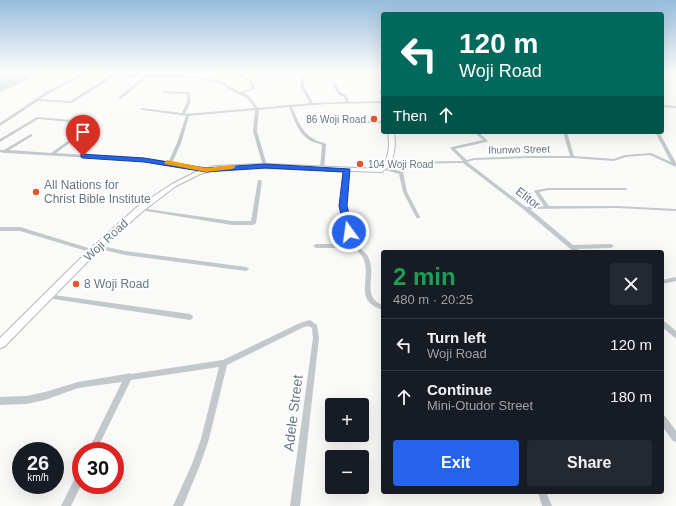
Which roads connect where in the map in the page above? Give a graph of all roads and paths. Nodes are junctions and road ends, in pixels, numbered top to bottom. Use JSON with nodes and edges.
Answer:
{"nodes":[{"id":1,"x":46,"y":96,"type":"edge"},
{"id":2,"x":81,"y":96,"type":"edge"},
{"id":3,"x":123,"y":96,"type":"edge"},
{"id":4,"x":188,"y":96,"type":"edge"},
{"id":5,"x":245,"y":96,"type":"edge"},
{"id":6,"x":307,"y":96,"type":"edge"},
{"id":7,"x":344,"y":96,"type":"edge"},
{"id":8,"x":120,"y":98,"type":"dead end"},
{"id":9,"x":39,"y":100,"type":"junction"},
{"id":10,"x":348,"y":102,"type":"junction"},
{"id":11,"x":381,"y":102,"type":"edge"},
{"id":12,"x":312,"y":104,"type":"junction"},
{"id":13,"x":290,"y":106,"type":"junction"},
{"id":14,"x":664,"y":106,"type":"edge"},
{"id":15,"x":676,"y":107,"type":"edge"},
{"id":16,"x":142,"y":109,"type":"dead end"},
{"id":17,"x":257,"y":109,"type":"junction"},
{"id":18,"x":186,"y":114,"type":"junction"},
{"id":19,"x":359,"y":122,"type":"dead end"},
{"id":20,"x":381,"y":122,"type":"edge"},
{"id":21,"x":0,"y":125,"type":"edge"},
{"id":22,"x":391,"y":134,"type":"edge"},
{"id":23,"x":478,"y":134,"type":"edge"},
{"id":24,"x":566,"y":134,"type":"edge"},
{"id":25,"x":658,"y":134,"type":"edge"},
{"id":26,"x":31,"y":135,"type":"dead end"},
{"id":27,"x":0,"y":141,"type":"edge"},
{"id":28,"x":2,"y":152,"type":"edge"},
{"id":29,"x":52,"y":154,"type":"junction"},
{"id":30,"x":572,"y":157,"type":"junction"},
{"id":31,"x":465,"y":162,"type":"junction"},
{"id":32,"x":170,"y":163,"type":"junction"},
{"id":33,"x":676,"y":165,"type":"edge"},
{"id":34,"x":265,"y":166,"type":"junction"},
{"id":35,"x":385,"y":166,"type":"junction"},
{"id":36,"x":322,"y":169,"type":"junction"},
{"id":37,"x":206,"y":170,"type":"junction"},
{"id":38,"x":347,"y":170,"type":"junction"},
{"id":39,"x":260,"y":181,"type":"dead end"},
{"id":40,"x":625,"y":189,"type":"dead end"},
{"id":41,"x":525,"y":208,"type":"junction"},
{"id":42,"x":548,"y":208,"type":"junction"},
{"id":43,"x":140,"y":209,"type":"junction"},
{"id":44,"x":676,"y":210,"type":"edge"},
{"id":45,"x":418,"y":216,"type":"dead end"},
{"id":46,"x":1,"y":231,"type":"edge"},
{"id":47,"x":352,"y":241,"type":"junction"},
{"id":48,"x":316,"y":246,"type":"dead end"},
{"id":49,"x":611,"y":246,"type":"dead end"},
{"id":50,"x":572,"y":248,"type":"junction"},
{"id":51,"x":96,"y":249,"type":"junction"},
{"id":52,"x":575,"y":250,"type":"edge"},
{"id":53,"x":246,"y":269,"type":"dead end"},
{"id":54,"x":676,"y":279,"type":"edge"},
{"id":55,"x":664,"y":282,"type":"edge"},
{"id":56,"x":47,"y":296,"type":"junction"},
{"id":57,"x":381,"y":307,"type":"edge"},
{"id":58,"x":190,"y":317,"type":"dead end"},
{"id":59,"x":664,"y":325,"type":"edge"},
{"id":60,"x":676,"y":335,"type":"edge"},
{"id":61,"x":0,"y":344,"type":"edge"},
{"id":62,"x":224,"y":362,"type":"junction"},
{"id":63,"x":129,"y":376,"type":"junction"},
{"id":64,"x":0,"y":401,"type":"edge"},
{"id":65,"x":664,"y":422,"type":"edge"},
{"id":66,"x":676,"y":438,"type":"edge"},
{"id":67,"x":96,"y":442,"type":"edge"},
{"id":68,"x":72,"y":494,"type":"edge"},
{"id":69,"x":543,"y":494,"type":"edge"},
{"id":70,"x":66,"y":506,"type":"edge"},
{"id":71,"x":178,"y":506,"type":"edge"},
{"id":72,"x":295,"y":506,"type":"edge"},
{"id":73,"x":547,"y":506,"type":"edge"}],
"edges":[{"from":1,"to":9,"type":"street"},
{"from":2,"to":9,"type":"street"},
{"from":3,"to":8,"type":"street"},
{"from":4,"to":18,"type":"street"},
{"from":5,"to":17,"type":"street"},
{"from":6,"to":12,"type":"street"},
{"from":7,"to":10,"type":"street"},
{"from":9,"to":21,"type":"street"},
{"from":10,"to":11,"type":"street"},
{"from":10,"to":12,"type":"street"},
{"from":12,"to":13,"type":"street"},
{"from":13,"to":17,"type":"street"},
{"from":13,"to":36,"type":"street"},
{"from":14,"to":15,"type":"street"},
{"from":16,"to":18,"type":"street"},
{"from":17,"to":18,"type":"street"},
{"from":17,"to":34,"type":"street"},
{"from":18,"to":32,"type":"street"},
{"from":19,"to":20,"type":"street"},
{"from":22,"to":35,"type":"main road"},
{"from":23,"to":31,"type":"street","name":"Elitor"},
{"from":24,"to":30,"type":"street"},
{"from":25,"to":33,"type":"street"},
{"from":26,"to":28,"type":"street"},
{"from":27,"to":29,"type":"street"},
{"from":28,"to":29,"type":"street"},
{"from":29,"to":32,"type":"street"},
{"from":30,"to":31,"type":"street","name":"Ihunwo Street"},
{"from":30,"to":33,"type":"street","name":"Ihunwo Street"},
{"from":31,"to":35,"type":"street","name":"Ihunwo Street"},
{"from":31,"to":41,"type":"street","name":"Elitor"},
{"from":32,"to":37,"type":"street"},
{"from":34,"to":36,"type":"main road","name":"Woji Road"},
{"from":34,"to":37,"type":"main road","name":"Woji Road"},
{"from":35,"to":38,"type":"main road","name":"Woji Road"},
{"from":35,"to":45,"type":"street"},
{"from":36,"to":38,"type":"main road","name":"Woji Road"},
{"from":37,"to":43,"type":"main road","name":"Woji Road"},
{"from":38,"to":47,"type":"street"},
{"from":39,"to":43,"type":"street"},
{"from":40,"to":42,"type":"street"},
{"from":41,"to":42,"type":"street"},
{"from":41,"to":50,"type":"street","name":"Elitor"},
{"from":42,"to":44,"type":"street"},
{"from":43,"to":51,"type":"main road","name":"Woji Road"},
{"from":46,"to":51,"type":"street"},
{"from":47,"to":48,"type":"street"},
{"from":47,"to":57,"type":"street"},
{"from":49,"to":50,"type":"street"},
{"from":50,"to":52,"type":"street","name":"Elitor"},
{"from":51,"to":53,"type":"street"},
{"from":51,"to":56,"type":"main road","name":"Woji Road"},
{"from":54,"to":55,"type":"street"},
{"from":56,"to":58,"type":"street"},
{"from":56,"to":61,"type":"main road","name":"Woji Road"},
{"from":59,"to":60,"type":"street"},
{"from":62,"to":63,"type":"street"},
{"from":62,"to":71,"type":"street"},
{"from":62,"to":72,"type":"street","name":"Adele Street"},
{"from":63,"to":64,"type":"street"},
{"from":63,"to":67,"type":"street"},
{"from":65,"to":66,"type":"street"},
{"from":68,"to":70,"type":"street"},
{"from":69,"to":73,"type":"street"}]}
